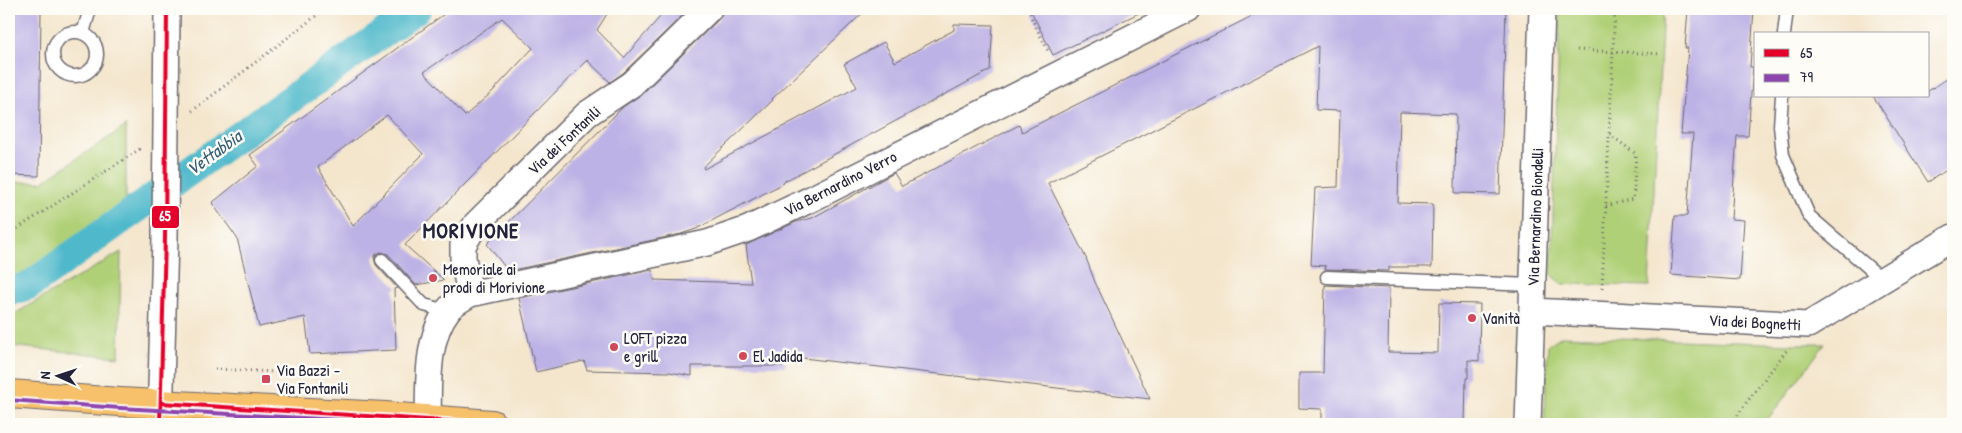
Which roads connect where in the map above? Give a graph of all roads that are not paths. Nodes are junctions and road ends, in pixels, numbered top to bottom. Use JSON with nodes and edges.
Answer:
{"nodes":[{"id":1,"x":90,"y":9,"type":"edge"},
{"id":2,"x":167,"y":9,"type":"edge"},
{"id":3,"x":709,"y":9,"type":"edge"},
{"id":4,"x":1188,"y":9,"type":"edge"},
{"id":5,"x":1542,"y":9,"type":"edge"},
{"id":6,"x":1787,"y":9,"type":"edge"},
{"id":7,"x":1784,"y":32,"type":"edge"},
{"id":8,"x":83,"y":33,"type":"dead end"},
{"id":9,"x":1782,"y":98,"type":"edge"},
{"id":10,"x":1953,"y":237,"type":"edge"},
{"id":11,"x":382,"y":260,"type":"dead end"},
{"id":12,"x":1328,"y":277,"type":"dead end"},
{"id":13,"x":1883,"y":280,"type":"junction"},
{"id":14,"x":1533,"y":285,"type":"junction"},
{"id":15,"x":470,"y":294,"type":"junction"},
{"id":16,"x":447,"y":311,"type":"junction"},
{"id":17,"x":1532,"y":311,"type":"junction"},
{"id":18,"x":9,"y":394,"type":"edge"},
{"id":19,"x":161,"y":414,"type":"edge"},
{"id":20,"x":428,"y":422,"type":"edge"},
{"id":21,"x":492,"y":424,"type":"edge"},
{"id":22,"x":1528,"y":424,"type":"edge"}],
"edges":[{"from":1,"to":8,"type":"lane"},
{"from":2,"to":19,"type":"street"},
{"from":3,"to":15,"type":"street","name":"Via dei Fontanili"},
{"from":4,"to":15,"type":"street","name":"Via Bernardino Verro"},
{"from":5,"to":14,"type":"street","name":"Via Bernardino Biondelli"},
{"from":6,"to":7,"type":"lane"},
{"from":9,"to":13,"type":"lane"},
{"from":10,"to":13,"type":"street","name":"Via dei Bognetti"},
{"from":11,"to":16,"type":"lane"},
{"from":12,"to":14,"type":"lane"},
{"from":13,"to":17,"type":"street","name":"Via dei Bognetti"},
{"from":14,"to":17,"type":"street","name":"Via Bernardino Biondelli"},
{"from":15,"to":16,"type":"street"},
{"from":16,"to":20,"type":"street"},
{"from":17,"to":22,"type":"street","name":"Via Bernardino Biondelli"},
{"from":18,"to":19,"type":"main road"},
{"from":19,"to":20,"type":"main road"},
{"from":20,"to":21,"type":"main road"}]}
